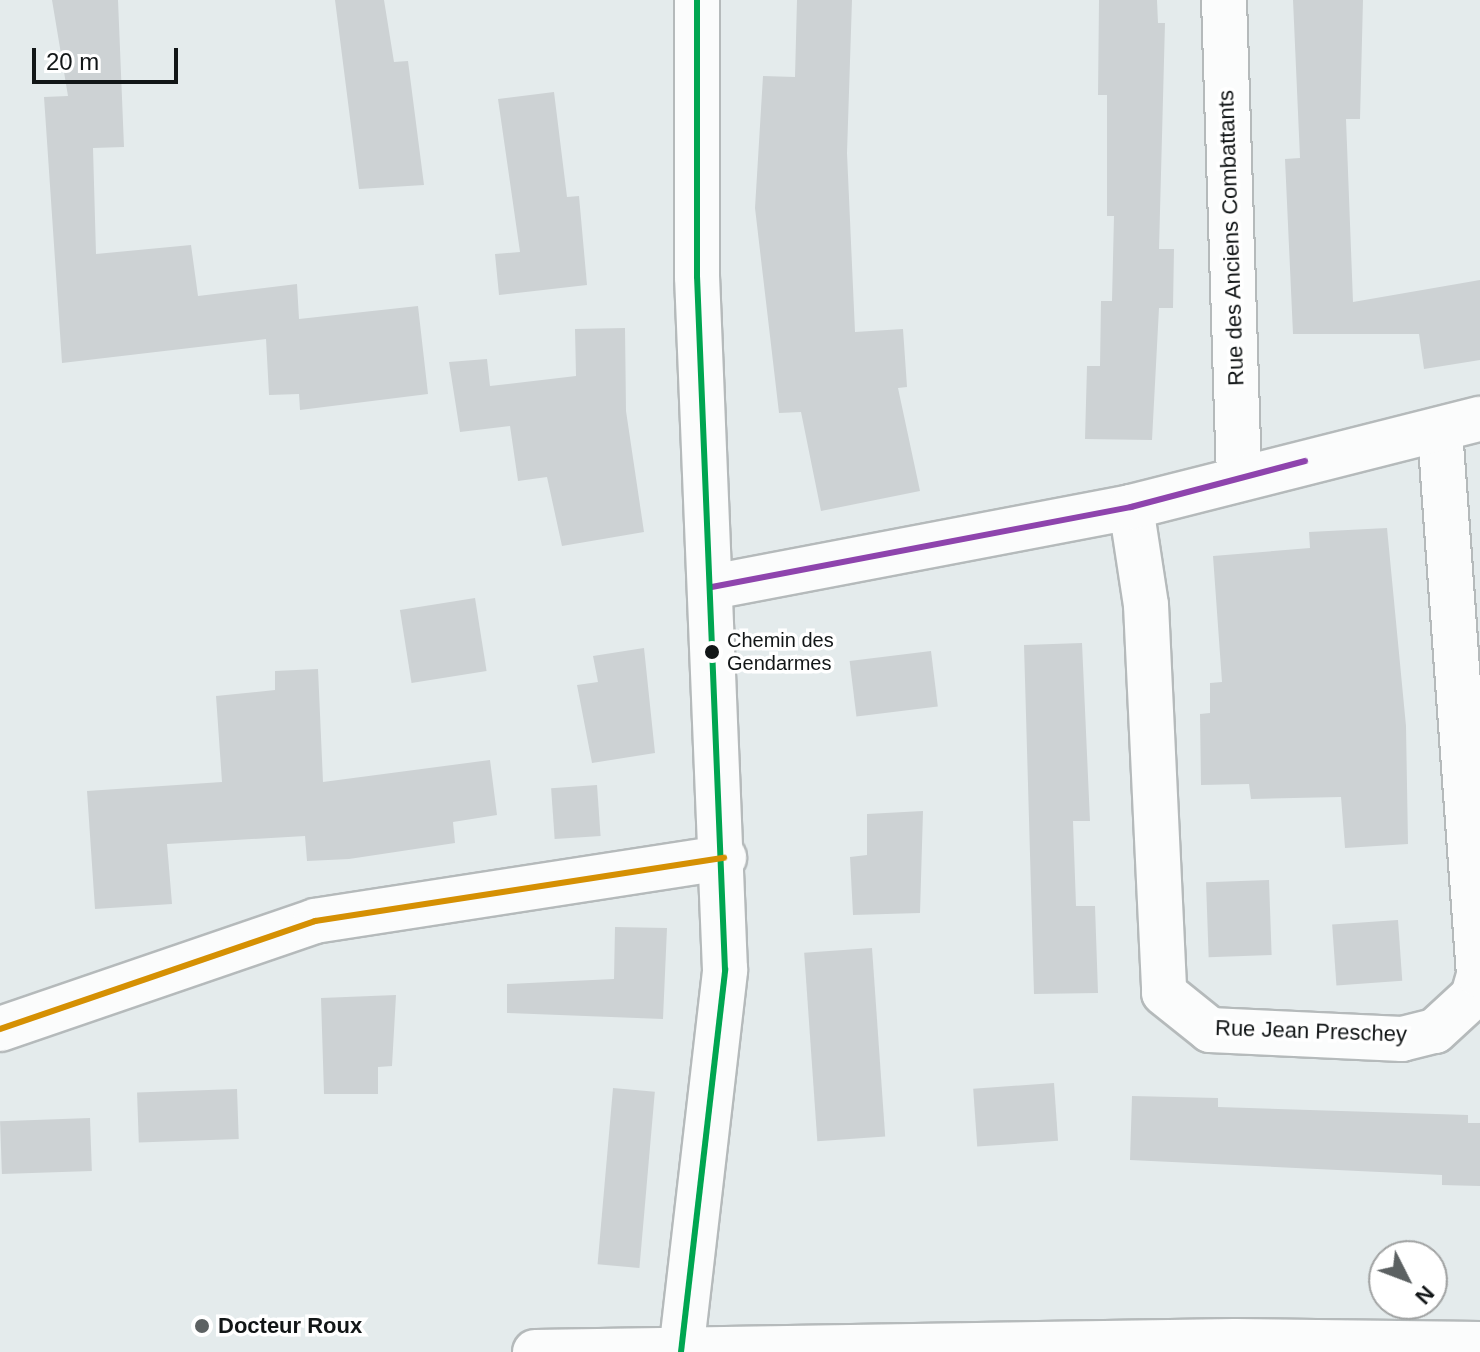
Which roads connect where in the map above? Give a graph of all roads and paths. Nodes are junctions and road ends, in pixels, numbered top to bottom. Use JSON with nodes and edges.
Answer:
{"nodes":[{"id":1,"x":697,"y":0,"type":"edge"},
{"id":2,"x":1224,"y":0,"type":"edge"},
{"id":3,"x":1460,"y":425,"type":"edge"},
{"id":4,"x":1239,"y":475,"type":"junction"},
{"id":5,"x":1131,"y":507,"type":"junction"},
{"id":6,"x":712,"y":587,"type":"junction"},
{"id":7,"x":724,"y":858,"type":"junction"},
{"id":8,"x":0,"y":1029,"type":"edge"},
{"id":9,"x":1480,"y":1344,"type":"edge"},
{"id":10,"x":681,"y":1351,"type":"edge"},
{"id":11,"x":535,"y":1352,"type":"edge"}],
"edges":[{"from":1,"to":6,"type":"street"},
{"from":2,"to":4,"type":"street","name":"Rue des Anciens Combattants"},
{"from":3,"to":4,"type":"street"},
{"from":3,"to":5,"type":"street","name":"Rue Jean Preschey"},
{"from":4,"to":5,"type":"street"},
{"from":5,"to":6,"type":"street"},
{"from":6,"to":7,"type":"street"},
{"from":7,"to":8,"type":"street"},
{"from":7,"to":10,"type":"street"},
{"from":9,"to":10,"type":"street"},
{"from":10,"to":11,"type":"street"}]}
